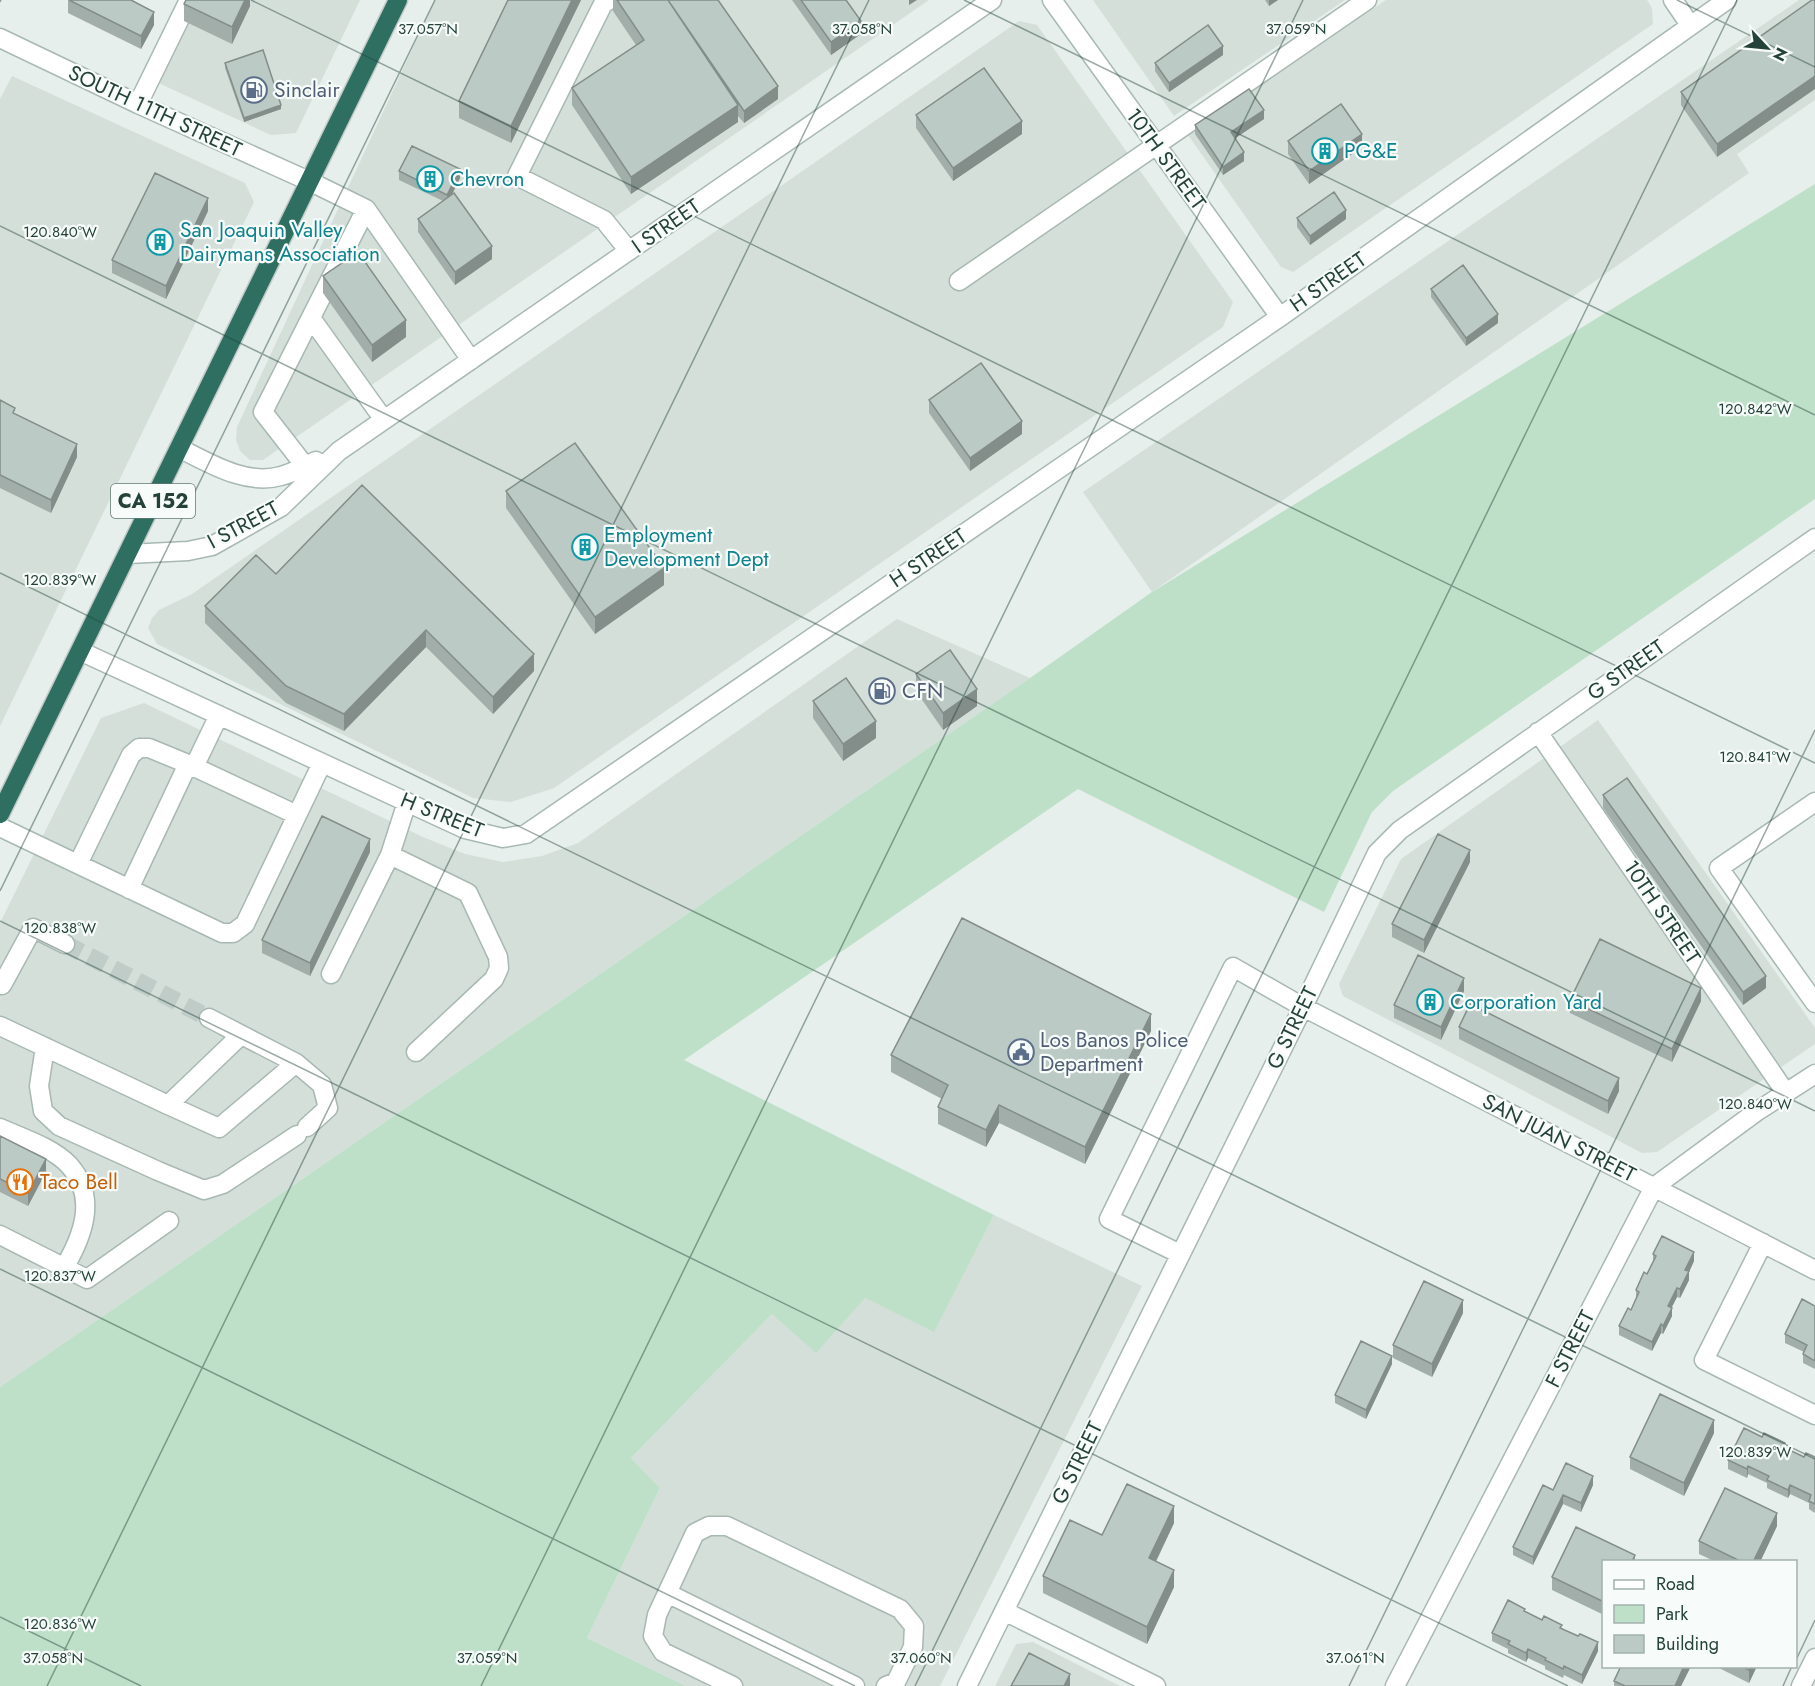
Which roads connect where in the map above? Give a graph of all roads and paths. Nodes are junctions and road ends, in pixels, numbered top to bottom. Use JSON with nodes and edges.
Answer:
{"nodes":[{"id":1,"x":189,"y":0,"type":"edge"},
{"id":2,"x":398,"y":0,"type":"edge"},
{"id":3,"x":609,"y":0,"type":"edge"},
{"id":4,"x":992,"y":0,"type":"edge"},
{"id":5,"x":1052,"y":0,"type":"edge"},
{"id":6,"x":1367,"y":0,"type":"edge"},
{"id":7,"x":1673,"y":0,"type":"edge"},
{"id":8,"x":1727,"y":0,"type":"edge"},
{"id":9,"x":1690,"y":25,"type":"junction"},
{"id":10,"x":0,"y":38,"type":"edge"},
{"id":11,"x":138,"y":104,"type":"junction"},
{"id":12,"x":1156,"y":146,"type":"junction"},
{"id":13,"x":311,"y":182,"type":"junction"},
{"id":14,"x":366,"y":210,"type":"junction"},
{"id":15,"x":629,"y":251,"type":"junction"},
{"id":16,"x":959,"y":281,"type":"dead end"},
{"id":17,"x":1280,"y":317,"type":"junction"},
{"id":18,"x":311,"y":318,"type":"junction"},
{"id":19,"x":471,"y":360,"type":"junction"},
{"id":20,"x":384,"y":420,"type":"junction"},
{"id":21,"x":178,"y":448,"type":"junction"},
{"id":22,"x":339,"y":451,"type":"junction"},
{"id":23,"x":305,"y":466,"type":"junction"},
{"id":24,"x":1815,"y":538,"type":"edge"},
{"id":25,"x":128,"y":554,"type":"junction"},
{"id":26,"x":80,"y":651,"type":"junction"},
{"id":27,"x":219,"y":715,"type":"junction"},
{"id":28,"x":1538,"y":732,"type":"junction"},
{"id":29,"x":322,"y":763,"type":"junction"},
{"id":30,"x":191,"y":766,"type":"junction"},
{"id":31,"x":407,"y":802,"type":"junction"},
{"id":32,"x":1815,"y":802,"type":"edge"},
{"id":33,"x":0,"y":814,"type":"edge"},
{"id":34,"x":297,"y":815,"type":"junction"},
{"id":35,"x":0,"y":827,"type":"edge"},
{"id":36,"x":390,"y":855,"type":"junction"},
{"id":37,"x":78,"y":864,"type":"junction"},
{"id":38,"x":129,"y":889,"type":"junction"},
{"id":39,"x":65,"y":944,"type":"tunnel mouth"},
{"id":40,"x":331,"y":974,"type":"dead end"},
{"id":41,"x":1,"y":986,"type":"edge"},
{"id":42,"x":1815,"y":1003,"type":"edge"},
{"id":43,"x":1303,"y":1007,"type":"junction"},
{"id":44,"x":209,"y":1018,"type":"tunnel mouth"},
{"id":45,"x":0,"y":1026,"type":"edge"},
{"id":46,"x":242,"y":1035,"type":"junction"},
{"id":47,"x":45,"y":1047,"type":"junction"},
{"id":48,"x":416,"y":1052,"type":"dead end"},
{"id":49,"x":296,"y":1063,"type":"junction"},
{"id":50,"x":1815,"y":1074,"type":"edge"},
{"id":51,"x":1786,"y":1093,"type":"junction"},
{"id":52,"x":168,"y":1105,"type":"junction"},
{"id":53,"x":0,"y":1128,"type":"edge"},
{"id":54,"x":1654,"y":1186,"type":"junction"},
{"id":55,"x":169,"y":1221,"type":"dead end"},
{"id":56,"x":0,"y":1235,"type":"edge"},
{"id":57,"x":1763,"y":1243,"type":"junction"},
{"id":58,"x":1180,"y":1254,"type":"junction"},
{"id":59,"x":64,"y":1268,"type":"junction"},
{"id":60,"x":1815,"y":1270,"type":"edge"},
{"id":61,"x":1815,"y":1415,"type":"edge"},
{"id":62,"x":667,"y":1593,"type":"junction"},
{"id":63,"x":1004,"y":1611,"type":"junction"},
{"id":64,"x":1815,"y":1658,"type":"edge"},
{"id":65,"x":733,"y":1686,"type":"edge"},
{"id":66,"x":855,"y":1686,"type":"edge"},
{"id":67,"x":886,"y":1686,"type":"edge"},
{"id":68,"x":967,"y":1686,"type":"edge"},
{"id":69,"x":1156,"y":1686,"type":"edge"},
{"id":70,"x":1395,"y":1686,"type":"edge"},
{"id":71,"x":1801,"y":1686,"type":"edge"}],
"edges":[{"from":1,"to":11,"type":"street"},
{"from":2,"to":13,"type":"highway","number":"CA 152"},
{"from":3,"to":15,"type":"street"},
{"from":4,"to":15,"type":"street","name":"I STREET"},
{"from":5,"to":12,"type":"street","name":"10TH STREET"},
{"from":6,"to":12,"type":"street"},
{"from":7,"to":9,"type":"street"},
{"from":8,"to":9,"type":"street","name":"H STREET"},
{"from":9,"to":17,"type":"street","name":"H STREET"},
{"from":10,"to":11,"type":"street","name":"SOUTH 11TH STREET"},
{"from":11,"to":13,"type":"street","name":"SOUTH 11TH STREET"},
{"from":12,"to":16,"type":"street"},
{"from":12,"to":17,"type":"street","name":"10TH STREET"},
{"from":13,"to":14,"type":"street","name":"SOUTH 11TH STREET"},
{"from":13,"to":21,"type":"highway","number":"CA 152"},
{"from":14,"to":18,"type":"street"},
{"from":14,"to":19,"type":"street"},
{"from":15,"to":19,"type":"street","name":"I STREET"},
{"from":17,"to":31,"type":"street","name":"H STREET"},
{"from":18,"to":20,"type":"street"},
{"from":18,"to":23,"type":"street"},
{"from":19,"to":20,"type":"street","name":"I STREET"},
{"from":20,"to":22,"type":"street","name":"I STREET"},
{"from":21,"to":23,"type":"street","name":"I STREET"},
{"from":21,"to":25,"type":"highway","number":"CA 152"},
{"from":22,"to":23,"type":"street","name":"I STREET"},
{"from":22,"to":25,"type":"street","name":"I STREET"},
{"from":24,"to":28,"type":"street","name":"G STREET"},
{"from":25,"to":26,"type":"highway","number":"CA 152"},
{"from":26,"to":27,"type":"street","name":"H STREET"},
{"from":26,"to":33,"type":"highway","number":"CA 152"},
{"from":27,"to":29,"type":"street","name":"H STREET"},
{"from":27,"to":30,"type":"street"},
{"from":28,"to":43,"type":"street","name":"G STREET"},
{"from":28,"to":51,"type":"street","name":"10TH STREET"},
{"from":29,"to":31,"type":"street","name":"H STREET"},
{"from":29,"to":34,"type":"street"},
{"from":30,"to":34,"type":"street"},
{"from":30,"to":37,"type":"street"},
{"from":30,"to":38,"type":"street"},
{"from":31,"to":36,"type":"street"},
{"from":32,"to":42,"type":"street"},
{"from":34,"to":38,"type":"street"},
{"from":35,"to":37,"type":"street"},
{"from":36,"to":40,"type":"street"},
{"from":36,"to":48,"type":"street"},
{"from":37,"to":38,"type":"street"},
{"from":39,"to":41,"type":"street"},
{"from":43,"to":54,"type":"street","name":"SAN JUAN STREET"},
{"from":43,"to":58,"type":"street","name":"G STREET"},
{"from":43,"to":58,"type":"street","name":"SAN JUAN STREET"},
{"from":44,"to":46,"type":"street"},
{"from":45,"to":47,"type":"street"},
{"from":46,"to":49,"type":"street"},
{"from":46,"to":52,"type":"street"},
{"from":47,"to":49,"type":"street"},
{"from":47,"to":52,"type":"street"},
{"from":49,"to":52,"type":"street"},
{"from":50,"to":51,"type":"street","name":"F STREET"},
{"from":51,"to":54,"type":"street","name":"F STREET"},
{"from":53,"to":59,"type":"street"},
{"from":54,"to":57,"type":"street","name":"SAN JUAN STREET"},
{"from":54,"to":70,"type":"street","name":"F STREET"},
{"from":55,"to":59,"type":"street"},
{"from":56,"to":59,"type":"street"},
{"from":57,"to":60,"type":"street","name":"SAN JUAN STREET"},
{"from":57,"to":61,"type":"street"},
{"from":58,"to":63,"type":"street","name":"G STREET"},
{"from":62,"to":65,"type":"street"},
{"from":62,"to":66,"type":"street"},
{"from":62,"to":67,"type":"street"},
{"from":63,"to":68,"type":"street","name":"G STREET"},
{"from":63,"to":69,"type":"street"},
{"from":64,"to":71,"type":"street"}]}
